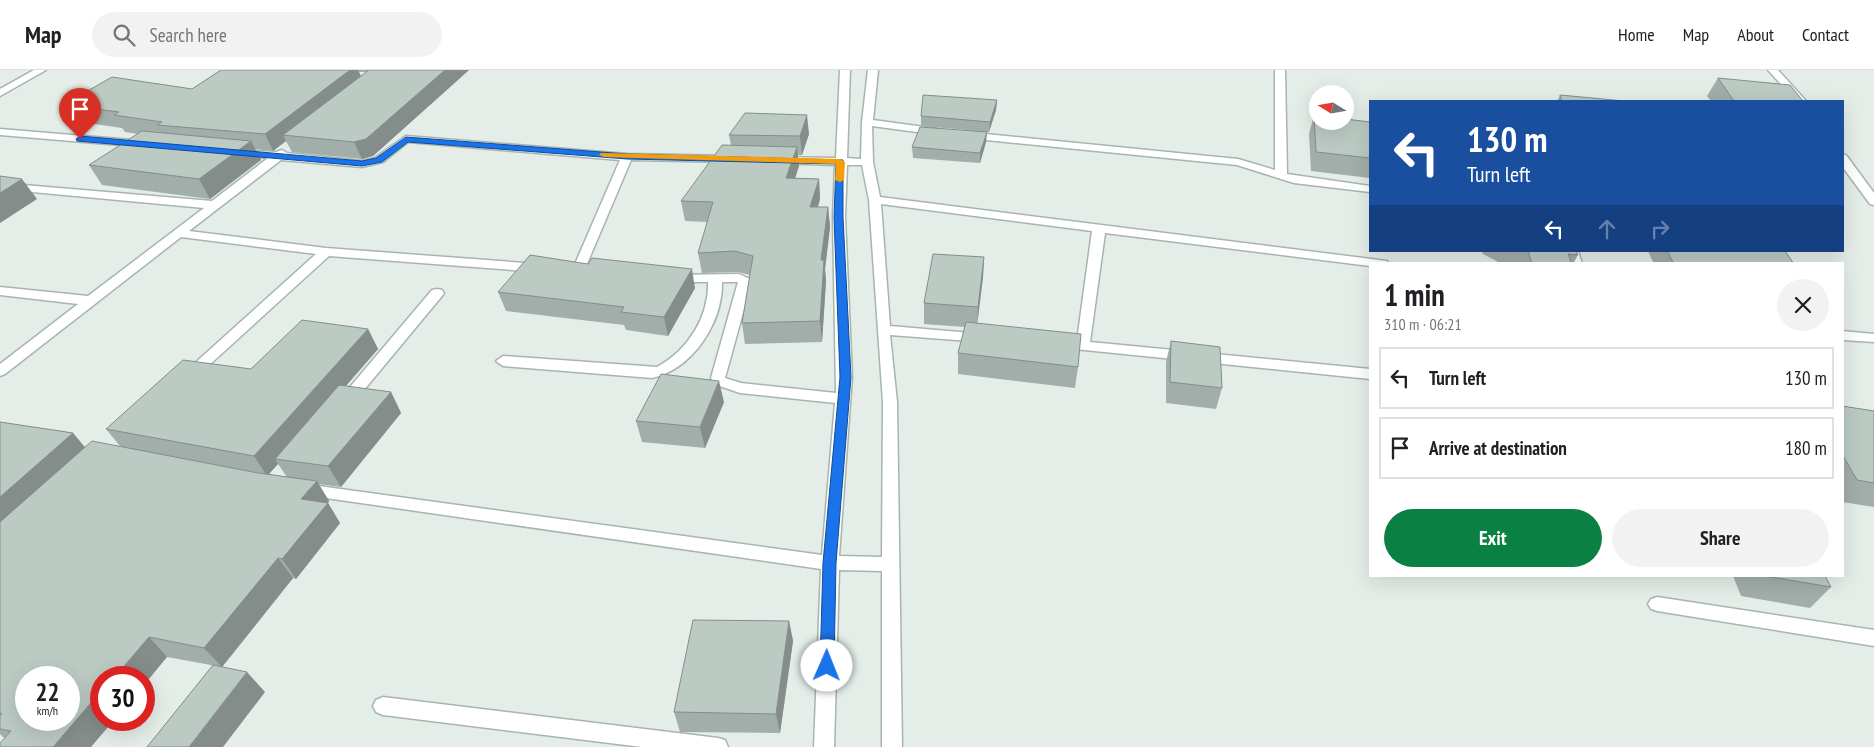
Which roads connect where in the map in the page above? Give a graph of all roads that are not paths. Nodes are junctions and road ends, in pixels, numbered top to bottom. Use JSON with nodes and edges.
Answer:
{"nodes":[{"id":1,"x":41,"y":70,"type":"edge"},
{"id":2,"x":845,"y":70,"type":"edge"},
{"id":3,"x":873,"y":70,"type":"edge"},
{"id":4,"x":1280,"y":70,"type":"edge"},
{"id":5,"x":1773,"y":70,"type":"edge"},
{"id":6,"x":0,"y":92,"type":"edge"},
{"id":7,"x":1800,"y":100,"type":"edge"},
{"id":8,"x":867,"y":122,"type":"junction"},
{"id":9,"x":0,"y":132,"type":"edge"},
{"id":10,"x":294,"y":144,"type":"edge"},
{"id":11,"x":159,"y":146,"type":"edge"},
{"id":12,"x":229,"y":151,"type":"edge"},
{"id":13,"x":279,"y":156,"type":"junction"},
{"id":14,"x":627,"y":157,"type":"junction"},
{"id":15,"x":743,"y":159,"type":"edge"},
{"id":16,"x":763,"y":160,"type":"edge"},
{"id":17,"x":1844,"y":160,"type":"edge"},
{"id":18,"x":840,"y":162,"type":"junction"},
{"id":19,"x":867,"y":162,"type":"junction"},
{"id":20,"x":1281,"y":175,"type":"junction"},
{"id":21,"x":0,"y":186,"type":"edge"},
{"id":22,"x":1369,"y":189,"type":"edge"},
{"id":23,"x":875,"y":200,"type":"junction"},
{"id":24,"x":1874,"y":200,"type":"edge"},
{"id":25,"x":215,"y":205,"type":"junction"},
{"id":26,"x":1099,"y":228,"type":"junction"},
{"id":27,"x":178,"y":232,"type":"junction"},
{"id":28,"x":326,"y":252,"type":"junction"},
{"id":29,"x":1369,"y":262,"type":"edge"},
{"id":30,"x":549,"y":269,"type":"edge"},
{"id":31,"x":578,"y":271,"type":"edge"},
{"id":32,"x":665,"y":278,"type":"edge"},
{"id":33,"x":715,"y":279,"type":"junction"},
{"id":34,"x":0,"y":291,"type":"edge"},
{"id":35,"x":437,"y":294,"type":"dead end"},
{"id":36,"x":93,"y":301,"type":"junction"},
{"id":37,"x":883,"y":330,"type":"junction"},
{"id":38,"x":1844,"y":335,"type":"edge"},
{"id":39,"x":1874,"y":338,"type":"edge"},
{"id":40,"x":997,"y":339,"type":"edge"},
{"id":41,"x":1045,"y":343,"type":"edge"},
{"id":42,"x":1083,"y":346,"type":"junction"},
{"id":43,"x":503,"y":361,"type":"dead end"},
{"id":44,"x":0,"y":371,"type":"edge"},
{"id":45,"x":1369,"y":374,"type":"edge"},
{"id":46,"x":178,"y":386,"type":"edge"},
{"id":47,"x":844,"y":399,"type":"junction"},
{"id":48,"x":337,"y":411,"type":"edge"},
{"id":49,"x":292,"y":488,"type":"edge"},
{"id":50,"x":830,"y":563,"type":"junction"},
{"id":51,"x":890,"y":564,"type":"junction"},
{"id":52,"x":1657,"y":604,"type":"dead end"},
{"id":53,"x":1874,"y":638,"type":"edge"},
{"id":54,"x":382,"y":706,"type":"dead end"},
{"id":55,"x":718,"y":747,"type":"edge"},
{"id":56,"x":824,"y":747,"type":"edge"},
{"id":57,"x":892,"y":747,"type":"edge"}],
"edges":[{"from":1,"to":6,"type":"street"},
{"from":2,"to":18,"type":"street"},
{"from":3,"to":8,"type":"street"},
{"from":4,"to":20,"type":"street"},
{"from":5,"to":7,"type":"street"},
{"from":8,"to":19,"type":"street"},
{"from":8,"to":20,"type":"street"},
{"from":9,"to":11,"type":"street"},
{"from":10,"to":13,"type":"street"},
{"from":12,"to":13,"type":"street"},
{"from":13,"to":14,"type":"street"},
{"from":13,"to":25,"type":"street"},
{"from":14,"to":15,"type":"street"},
{"from":14,"to":31,"type":"street"},
{"from":16,"to":18,"type":"street"},
{"from":17,"to":24,"type":"street"},
{"from":18,"to":19,"type":"street"},
{"from":18,"to":47,"type":"street"},
{"from":19,"to":23,"type":"street"},
{"from":20,"to":22,"type":"street"},
{"from":21,"to":25,"type":"street"},
{"from":23,"to":26,"type":"street"},
{"from":23,"to":37,"type":"street"},
{"from":25,"to":27,"type":"street"},
{"from":26,"to":29,"type":"street"},
{"from":26,"to":42,"type":"street"},
{"from":27,"to":28,"type":"street"},
{"from":27,"to":36,"type":"street"},
{"from":28,"to":30,"type":"street"},
{"from":28,"to":46,"type":"street"},
{"from":32,"to":33,"type":"street"},
{"from":33,"to":43,"type":"street"},
{"from":33,"to":47,"type":"street"},
{"from":34,"to":36,"type":"street"},
{"from":35,"to":48,"type":"street"},
{"from":36,"to":44,"type":"street"},
{"from":37,"to":40,"type":"street"},
{"from":37,"to":51,"type":"street"},
{"from":38,"to":39,"type":"street"},
{"from":41,"to":42,"type":"street"},
{"from":42,"to":45,"type":"street"},
{"from":47,"to":50,"type":"street"},
{"from":49,"to":50,"type":"street"},
{"from":50,"to":51,"type":"street"},
{"from":50,"to":56,"type":"street"},
{"from":51,"to":57,"type":"street"},
{"from":52,"to":53,"type":"street"},
{"from":54,"to":55,"type":"street"}]}
